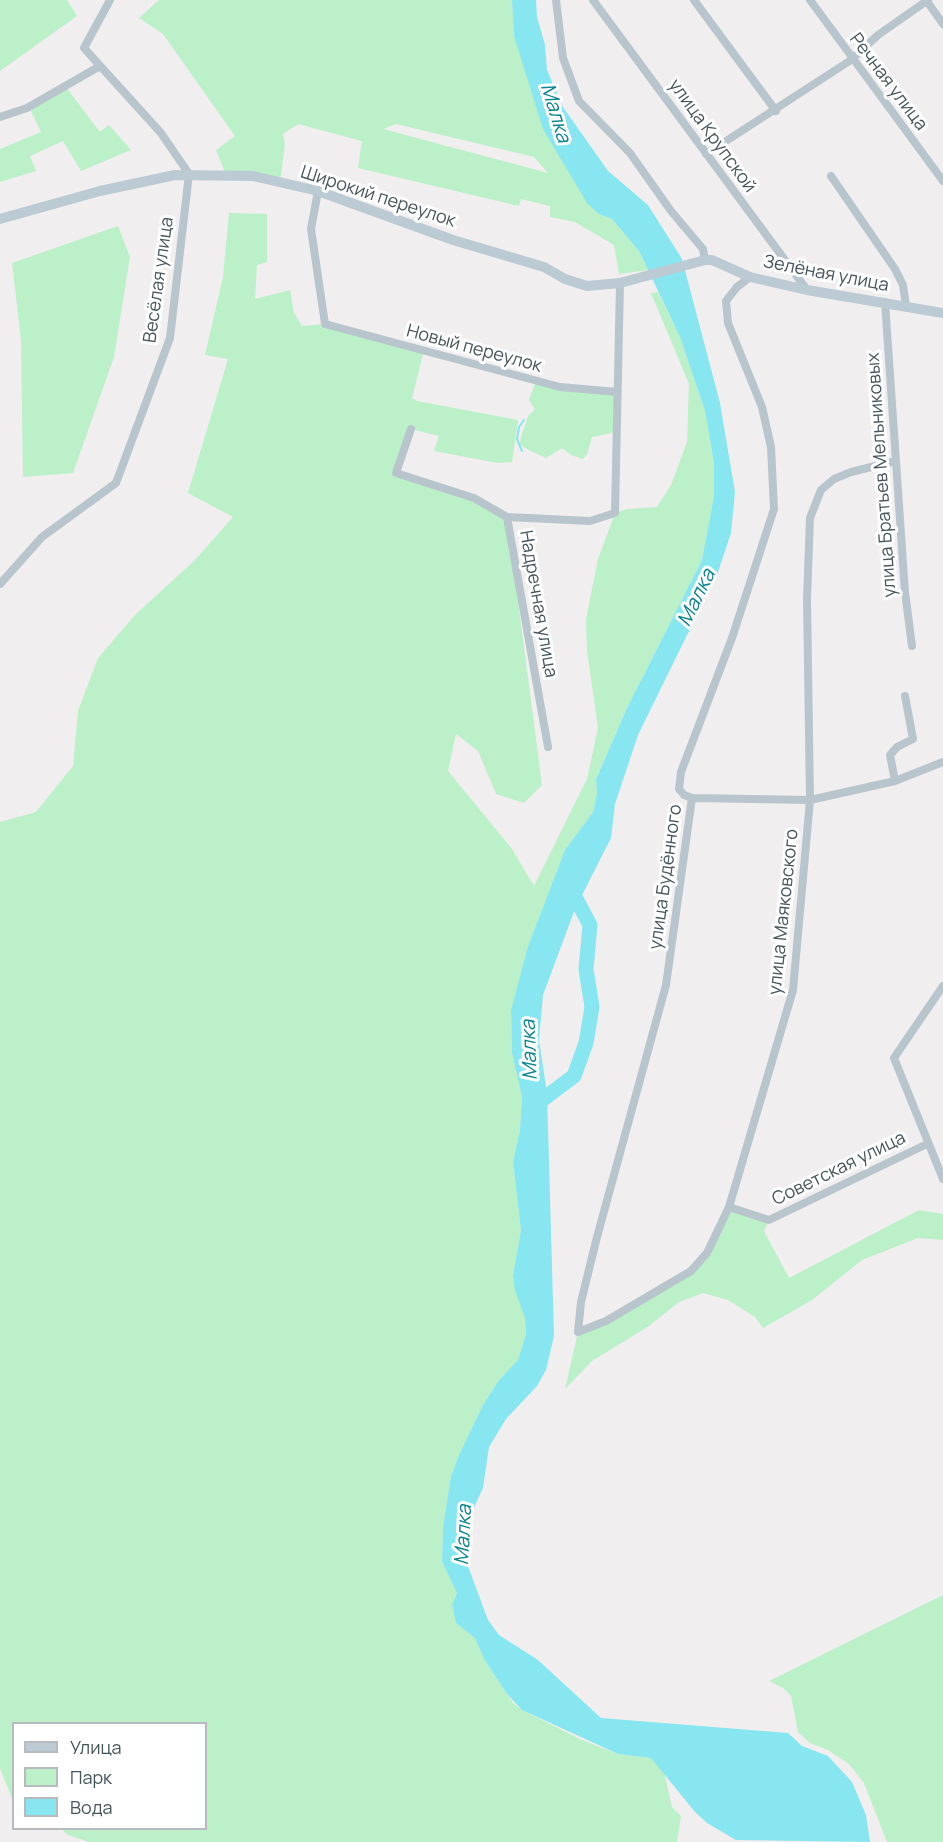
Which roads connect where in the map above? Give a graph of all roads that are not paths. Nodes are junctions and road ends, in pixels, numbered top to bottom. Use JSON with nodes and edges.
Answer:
{"nodes":[{"id":1,"x":110,"y":0,"type":"edge"},
{"id":2,"x":556,"y":0,"type":"edge"},
{"id":3,"x":593,"y":0,"type":"edge"},
{"id":4,"x":694,"y":0,"type":"edge"},
{"id":5,"x":810,"y":0,"type":"edge"},
{"id":6,"x":927,"y":0,"type":"edge"},
{"id":7,"x":943,"y":24,"type":"edge"},
{"id":8,"x":851,"y":60,"type":"junction"},
{"id":9,"x":99,"y":66,"type":"junction"},
{"id":10,"x":776,"y":111,"type":"junction"},
{"id":11,"x":0,"y":117,"type":"edge"},
{"id":12,"x":706,"y":154,"type":"junction"},
{"id":13,"x":189,"y":174,"type":"junction"},
{"id":14,"x":831,"y":176,"type":"dead end"},
{"id":15,"x":943,"y":181,"type":"edge"},
{"id":16,"x":318,"y":191,"type":"junction"},
{"id":17,"x":0,"y":219,"type":"edge"},
{"id":18,"x":705,"y":260,"type":"junction"},
{"id":19,"x":750,"y":277,"type":"junction"},
{"id":20,"x":620,"y":283,"type":"junction"},
{"id":21,"x":807,"y":290,"type":"junction"},
{"id":22,"x":885,"y":302,"type":"junction"},
{"id":23,"x":906,"y":306,"type":"junction"},
{"id":24,"x":943,"y":314,"type":"edge"},
{"id":25,"x":618,"y":392,"type":"junction"},
{"id":26,"x":411,"y":429,"type":"dead end"},
{"id":27,"x":896,"y":461,"type":"junction"},
{"id":28,"x":507,"y":517,"type":"junction"},
{"id":29,"x":0,"y":584,"type":"edge"},
{"id":30,"x":912,"y":646,"type":"dead end"},
{"id":31,"x":905,"y":696,"type":"dead end"},
{"id":32,"x":548,"y":747,"type":"dead end"},
{"id":33,"x":943,"y":762,"type":"edge"},
{"id":34,"x":895,"y":781,"type":"junction"},
{"id":35,"x":692,"y":798,"type":"junction"},
{"id":36,"x":810,"y":800,"type":"junction"},
{"id":37,"x":943,"y":986,"type":"edge"},
{"id":38,"x":927,"y":1144,"type":"junction"},
{"id":39,"x":943,"y":1179,"type":"edge"},
{"id":40,"x":729,"y":1208,"type":"junction"},
{"id":41,"x":578,"y":1332,"type":"joint"}],
"edges":[{"from":1,"to":9,"type":"street"},
{"from":2,"to":18,"type":"street"},
{"from":3,"to":12,"type":"street","name":"улица Крупской"},
{"from":4,"to":10,"type":"street"},
{"from":5,"to":8,"type":"street","name":"Речная улица"},
{"from":6,"to":7,"type":"street"},
{"from":6,"to":8,"type":"street"},
{"from":8,"to":10,"type":"street"},
{"from":8,"to":15,"type":"street","name":"Речная улица"},
{"from":9,"to":11,"type":"street"},
{"from":9,"to":13,"type":"street"},
{"from":10,"to":12,"type":"street"},
{"from":12,"to":21,"type":"street","name":"улица Крупской"},
{"from":13,"to":16,"type":"street","name":"Широкий переулок"},
{"from":13,"to":17,"type":"street","name":"Широкий переулок"},
{"from":13,"to":29,"type":"street","name":"Весёлая улица"},
{"from":14,"to":23,"type":"street"},
{"from":16,"to":20,"type":"street","name":"Широкий переулок"},
{"from":16,"to":25,"type":"street","name":"Новый переулок"},
{"from":18,"to":19,"type":"street","name":"Зелёная улица"},
{"from":18,"to":20,"type":"street","name":"Широкий переулок"},
{"from":19,"to":21,"type":"street","name":"Зелёная улица"},
{"from":19,"to":35,"type":"street","name":"улица Будённого"},
{"from":20,"to":25,"type":"street","name":"Надречная улица"},
{"from":21,"to":22,"type":"street","name":"Зелёная улица"},
{"from":22,"to":23,"type":"street","name":"Зелёная улица"},
{"from":22,"to":27,"type":"street","name":"улица Братьев Мельниковых"},
{"from":23,"to":24,"type":"street","name":"Зелёная улица"},
{"from":25,"to":28,"type":"street","name":"Надречная улица"},
{"from":26,"to":28,"type":"street"},
{"from":27,"to":30,"type":"street","name":"улица Братьев Мельниковых"},
{"from":27,"to":36,"type":"street","name":"улица Маяковского"},
{"from":28,"to":32,"type":"street","name":"Надречная улица"},
{"from":31,"to":34,"type":"street"},
{"from":33,"to":34,"type":"street"},
{"from":34,"to":36,"type":"street"},
{"from":35,"to":36,"type":"street"},
{"from":35,"to":41,"type":"street","name":"улица Будённого"},
{"from":36,"to":40,"type":"street","name":"улица Маяковского"},
{"from":37,"to":38,"type":"street","name":"Советская улица"},
{"from":38,"to":39,"type":"street","name":"Советская улица"},
{"from":38,"to":40,"type":"street","name":"Советская улица"},
{"from":40,"to":41,"type":"street","name":"улица Маяковского"}]}
